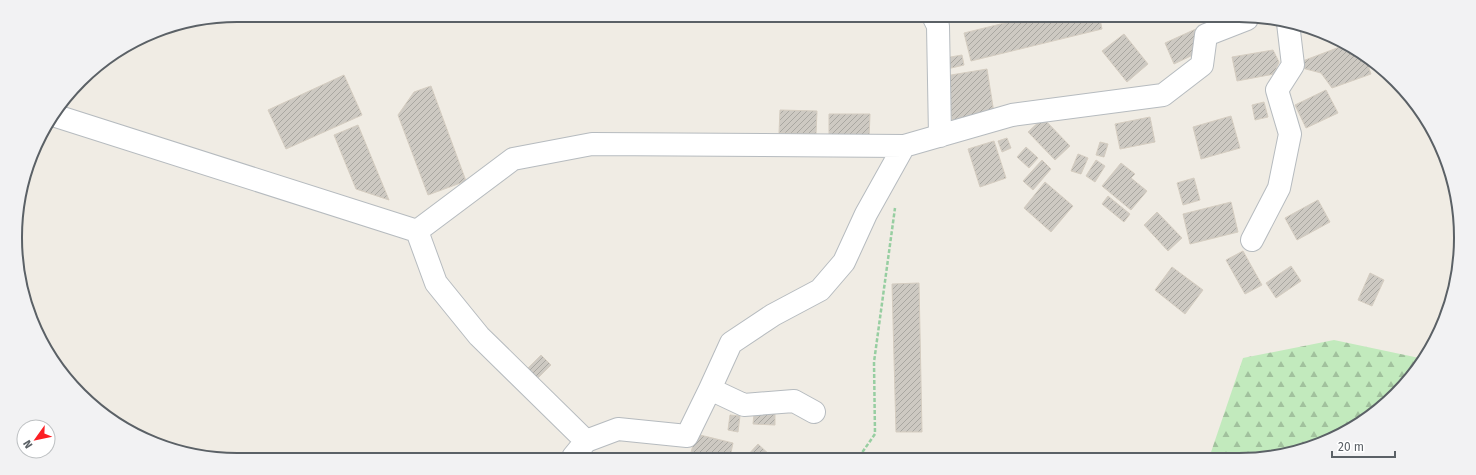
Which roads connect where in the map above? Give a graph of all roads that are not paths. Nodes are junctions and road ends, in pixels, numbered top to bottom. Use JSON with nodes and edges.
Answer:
{"nodes":[{"id":1,"x":936,"y":22,"type":"edge"},
{"id":2,"x":1238,"y":22,"type":"edge"},
{"id":3,"x":1288,"y":28,"type":"edge"},
{"id":4,"x":59,"y":117,"type":"edge"},
{"id":5,"x":940,"y":136,"type":"junction"},
{"id":6,"x":904,"y":146,"type":"junction"},
{"id":7,"x":417,"y":231,"type":"junction"},
{"id":8,"x":1252,"y":240,"type":"dead end"},
{"id":9,"x":710,"y":389,"type":"junction"},
{"id":10,"x":814,"y":412,"type":"dead end"},
{"id":11,"x":580,"y":449,"type":"edge"}],
"edges":[{"from":1,"to":5,"type":"street"},
{"from":2,"to":5,"type":"street"},
{"from":3,"to":8,"type":"street"},
{"from":4,"to":7,"type":"street"},
{"from":5,"to":6,"type":"street"},
{"from":6,"to":7,"type":"street"},
{"from":6,"to":9,"type":"street"},
{"from":7,"to":11,"type":"street"},
{"from":9,"to":10,"type":"street"},
{"from":9,"to":11,"type":"street"}]}
